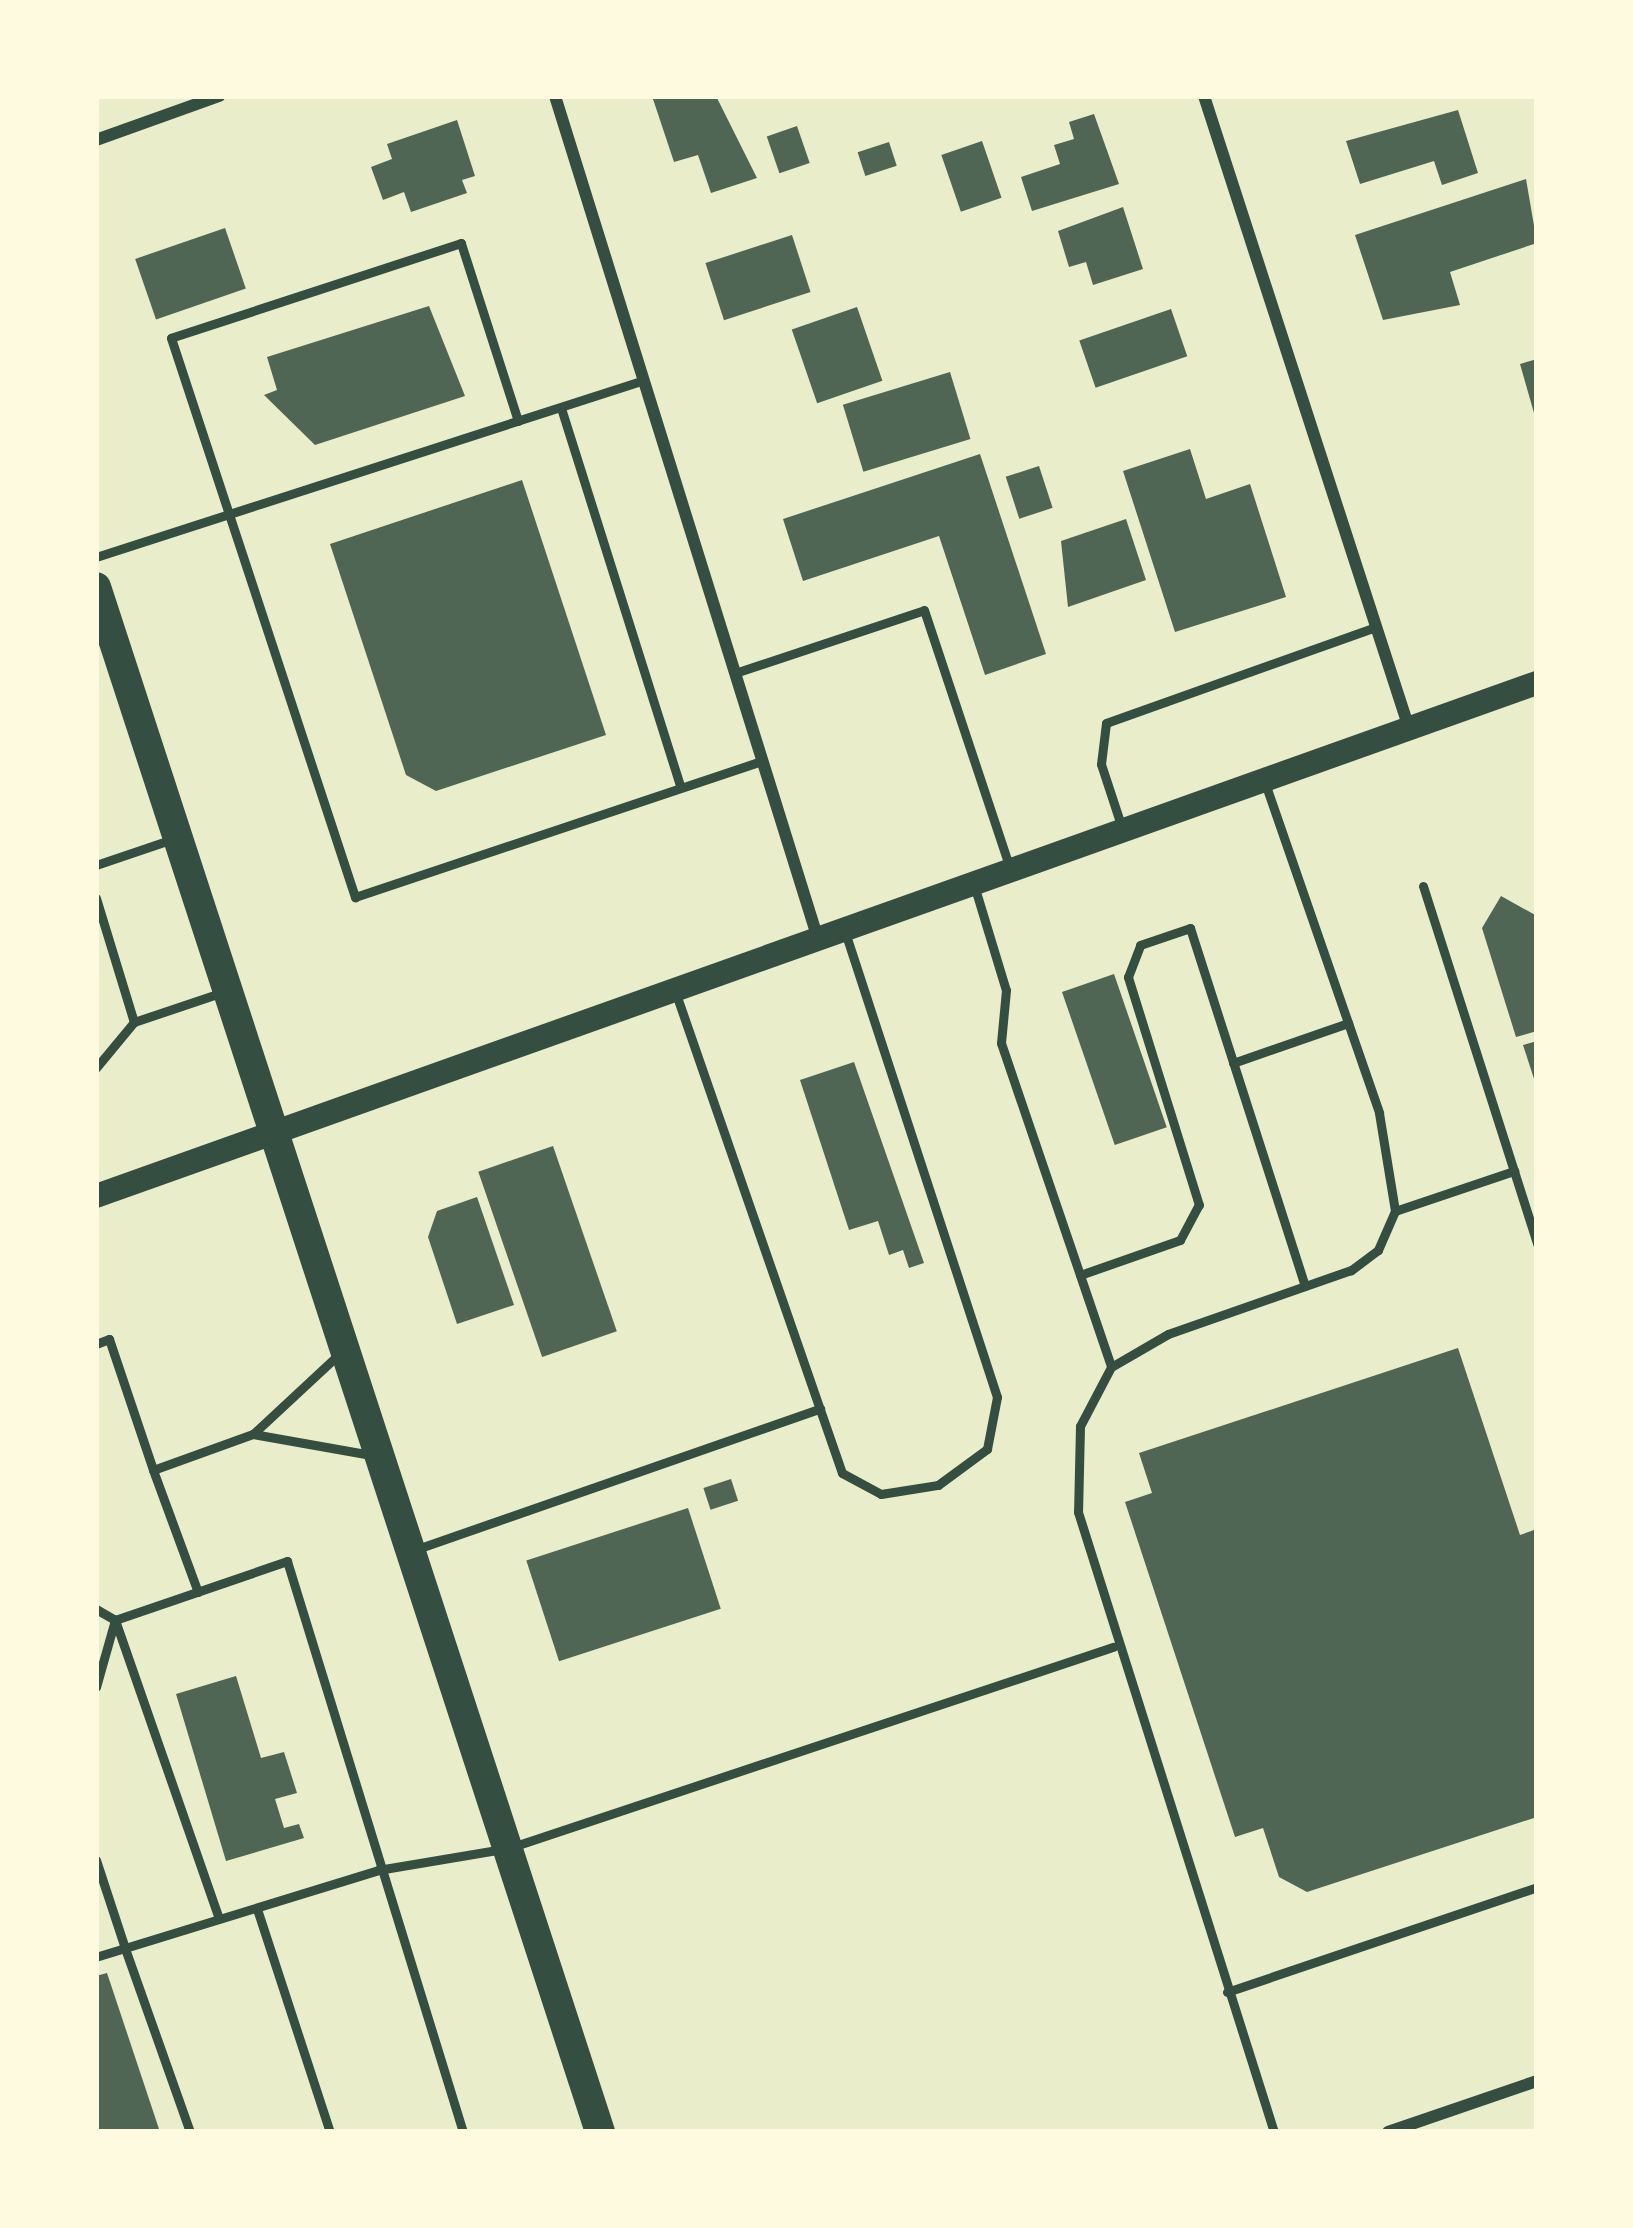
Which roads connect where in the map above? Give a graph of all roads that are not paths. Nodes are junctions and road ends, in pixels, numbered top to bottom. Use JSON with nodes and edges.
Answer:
{"nodes":[{"id":1,"x":219,"y":96,"type":"edge"},
{"id":2,"x":555,"y":96,"type":"edge"},
{"id":3,"x":1204,"y":96,"type":"edge"},
{"id":4,"x":96,"y":140,"type":"edge"},
{"id":5,"x":644,"y":380,"type":"junction"},
{"id":6,"x":560,"y":408,"type":"junction"},
{"id":7,"x":518,"y":421,"type":"junction"},
{"id":8,"x":229,"y":515,"type":"junction"},
{"id":9,"x":96,"y":557,"type":"edge"},
{"id":10,"x":96,"y":587,"type":"edge"},
{"id":11,"x":1376,"y":627,"type":"junction"},
{"id":12,"x":735,"y":673,"type":"junction"},
{"id":13,"x":1537,"y":683,"type":"edge"},
{"id":14,"x":1409,"y":728,"type":"junction"},
{"id":15,"x":763,"y":761,"type":"junction"},
{"id":16,"x":1264,"y":780,"type":"junction"},
{"id":17,"x":680,"y":788,"type":"junction"},
{"id":18,"x":1123,"y":830,"type":"junction"},
{"id":19,"x":178,"y":837,"type":"junction"},
{"id":20,"x":96,"y":865,"type":"edge"},
{"id":21,"x":1011,"y":871,"type":"junction"},
{"id":22,"x":973,"y":884,"type":"junction"},
{"id":23,"x":1423,"y":886,"type":"dead end"},
{"id":24,"x":96,"y":898,"type":"edge"},
{"id":25,"x":844,"y":930,"type":"junction"},
{"id":26,"x":818,"y":940,"type":"junction"},
{"id":27,"x":229,"y":990,"type":"junction"},
{"id":28,"x":675,"y":991,"type":"junction"},
{"id":29,"x":134,"y":1022,"type":"junction"},
{"id":30,"x":1348,"y":1023,"type":"junction"},
{"id":31,"x":1233,"y":1063,"type":"junction"},
{"id":32,"x":96,"y":1068,"type":"edge"},
{"id":33,"x":278,"y":1133,"type":"junction"},
{"id":34,"x":1514,"y":1171,"type":"junction"},
{"id":35,"x":96,"y":1195,"type":"edge"},
{"id":36,"x":1396,"y":1211,"type":"junction"},
{"id":37,"x":1537,"y":1244,"type":"edge"},
{"id":38,"x":1080,"y":1275,"type":"junction"},
{"id":39,"x":1305,"y":1286,"type":"junction"},
{"id":40,"x":96,"y":1344,"type":"edge"},
{"id":41,"x":346,"y":1347,"type":"junction"},
{"id":42,"x":1111,"y":1366,"type":"junction"},
{"id":43,"x":820,"y":1409,"type":"junction"},
{"id":44,"x":253,"y":1434,"type":"junction"},
{"id":45,"x":382,"y":1457,"type":"junction"},
{"id":46,"x":154,"y":1470,"type":"junction"},
{"id":47,"x":413,"y":1550,"type":"junction"},
{"id":48,"x":198,"y":1592,"type":"junction"},
{"id":49,"x":96,"y":1609,"type":"edge"},
{"id":50,"x":115,"y":1620,"type":"junction"},
{"id":51,"x":1113,"y":1648,"type":"junction"},
{"id":52,"x":96,"y":1687,"type":"edge"},
{"id":53,"x":508,"y":1848,"type":"junction"},
{"id":54,"x":96,"y":1860,"type":"edge"},
{"id":55,"x":378,"y":1870,"type":"junction"},
{"id":56,"x":1537,"y":1886,"type":"edge"},
{"id":57,"x":257,"y":1909,"type":"junction"},
{"id":58,"x":219,"y":1918,"type":"junction"},
{"id":59,"x":125,"y":1948,"type":"junction"},
{"id":60,"x":96,"y":1957,"type":"edge"},
{"id":61,"x":1227,"y":1991,"type":"junction"},
{"id":62,"x":1537,"y":2081,"type":"edge"},
{"id":63,"x":190,"y":2132,"type":"edge"},
{"id":64,"x":330,"y":2132,"type":"edge"},
{"id":65,"x":463,"y":2132,"type":"edge"},
{"id":66,"x":600,"y":2132,"type":"edge"},
{"id":67,"x":1274,"y":2132,"type":"edge"},
{"id":68,"x":1388,"y":2132,"type":"edge"}],
"edges":[{"from":1,"to":4,"type":"street"},
{"from":2,"to":5,"type":"street"},
{"from":3,"to":11,"type":"street"},
{"from":5,"to":6,"type":"lane"},
{"from":5,"to":12,"type":"street"},
{"from":6,"to":7,"type":"lane"},
{"from":6,"to":17,"type":"lane"},
{"from":7,"to":8,"type":"lane"},
{"from":7,"to":8,"type":"lane"},
{"from":8,"to":9,"type":"lane"},
{"from":8,"to":17,"type":"lane"},
{"from":10,"to":19,"type":"main road"},
{"from":11,"to":14,"type":"street"},
{"from":11,"to":18,"type":"lane"},
{"from":12,"to":15,"type":"street"},
{"from":12,"to":21,"type":"lane"},
{"from":13,"to":14,"type":"main road"},
{"from":14,"to":16,"type":"main road"},
{"from":15,"to":17,"type":"lane"},
{"from":15,"to":26,"type":"street"},
{"from":16,"to":18,"type":"main road"},
{"from":16,"to":30,"type":"lane"},
{"from":18,"to":21,"type":"main road"},
{"from":19,"to":20,"type":"lane"},
{"from":19,"to":27,"type":"main road"},
{"from":21,"to":22,"type":"main road"},
{"from":22,"to":25,"type":"main road"},
{"from":22,"to":38,"type":"lane"},
{"from":23,"to":34,"type":"lane"},
{"from":24,"to":29,"type":"lane"},
{"from":25,"to":26,"type":"main road"},
{"from":25,"to":43,"type":"lane"},
{"from":26,"to":28,"type":"main road"},
{"from":27,"to":29,"type":"lane"},
{"from":27,"to":33,"type":"main road"},
{"from":28,"to":33,"type":"main road"},
{"from":28,"to":43,"type":"lane"},
{"from":29,"to":32,"type":"lane"},
{"from":30,"to":31,"type":"lane"},
{"from":30,"to":36,"type":"lane"},
{"from":31,"to":38,"type":"lane"},
{"from":31,"to":39,"type":"lane"},
{"from":33,"to":35,"type":"main road"},
{"from":33,"to":41,"type":"main road"},
{"from":34,"to":36,"type":"lane"},
{"from":34,"to":37,"type":"lane"},
{"from":36,"to":39,"type":"lane"},
{"from":38,"to":42,"type":"lane"},
{"from":39,"to":42,"type":"lane"},
{"from":40,"to":46,"type":"lane"},
{"from":41,"to":44,"type":"lane"},
{"from":41,"to":45,"type":"main road"},
{"from":42,"to":51,"type":"lane"},
{"from":43,"to":47,"type":"lane"},
{"from":44,"to":45,"type":"lane"},
{"from":44,"to":46,"type":"lane"},
{"from":45,"to":47,"type":"main road"},
{"from":46,"to":48,"type":"lane"},
{"from":47,"to":53,"type":"main road"},
{"from":48,"to":50,"type":"lane"},
{"from":48,"to":55,"type":"lane"},
{"from":49,"to":50,"type":"lane"},
{"from":50,"to":52,"type":"lane"},
{"from":50,"to":58,"type":"lane"},
{"from":51,"to":53,"type":"lane"},
{"from":51,"to":61,"type":"lane"},
{"from":53,"to":55,"type":"lane"},
{"from":53,"to":66,"type":"main road"},
{"from":54,"to":59,"type":"lane"},
{"from":55,"to":57,"type":"lane"},
{"from":55,"to":65,"type":"lane"},
{"from":56,"to":61,"type":"lane"},
{"from":57,"to":58,"type":"lane"},
{"from":57,"to":64,"type":"lane"},
{"from":58,"to":59,"type":"lane"},
{"from":59,"to":60,"type":"lane"},
{"from":59,"to":63,"type":"lane"},
{"from":61,"to":67,"type":"lane"},
{"from":62,"to":68,"type":"street"}]}
